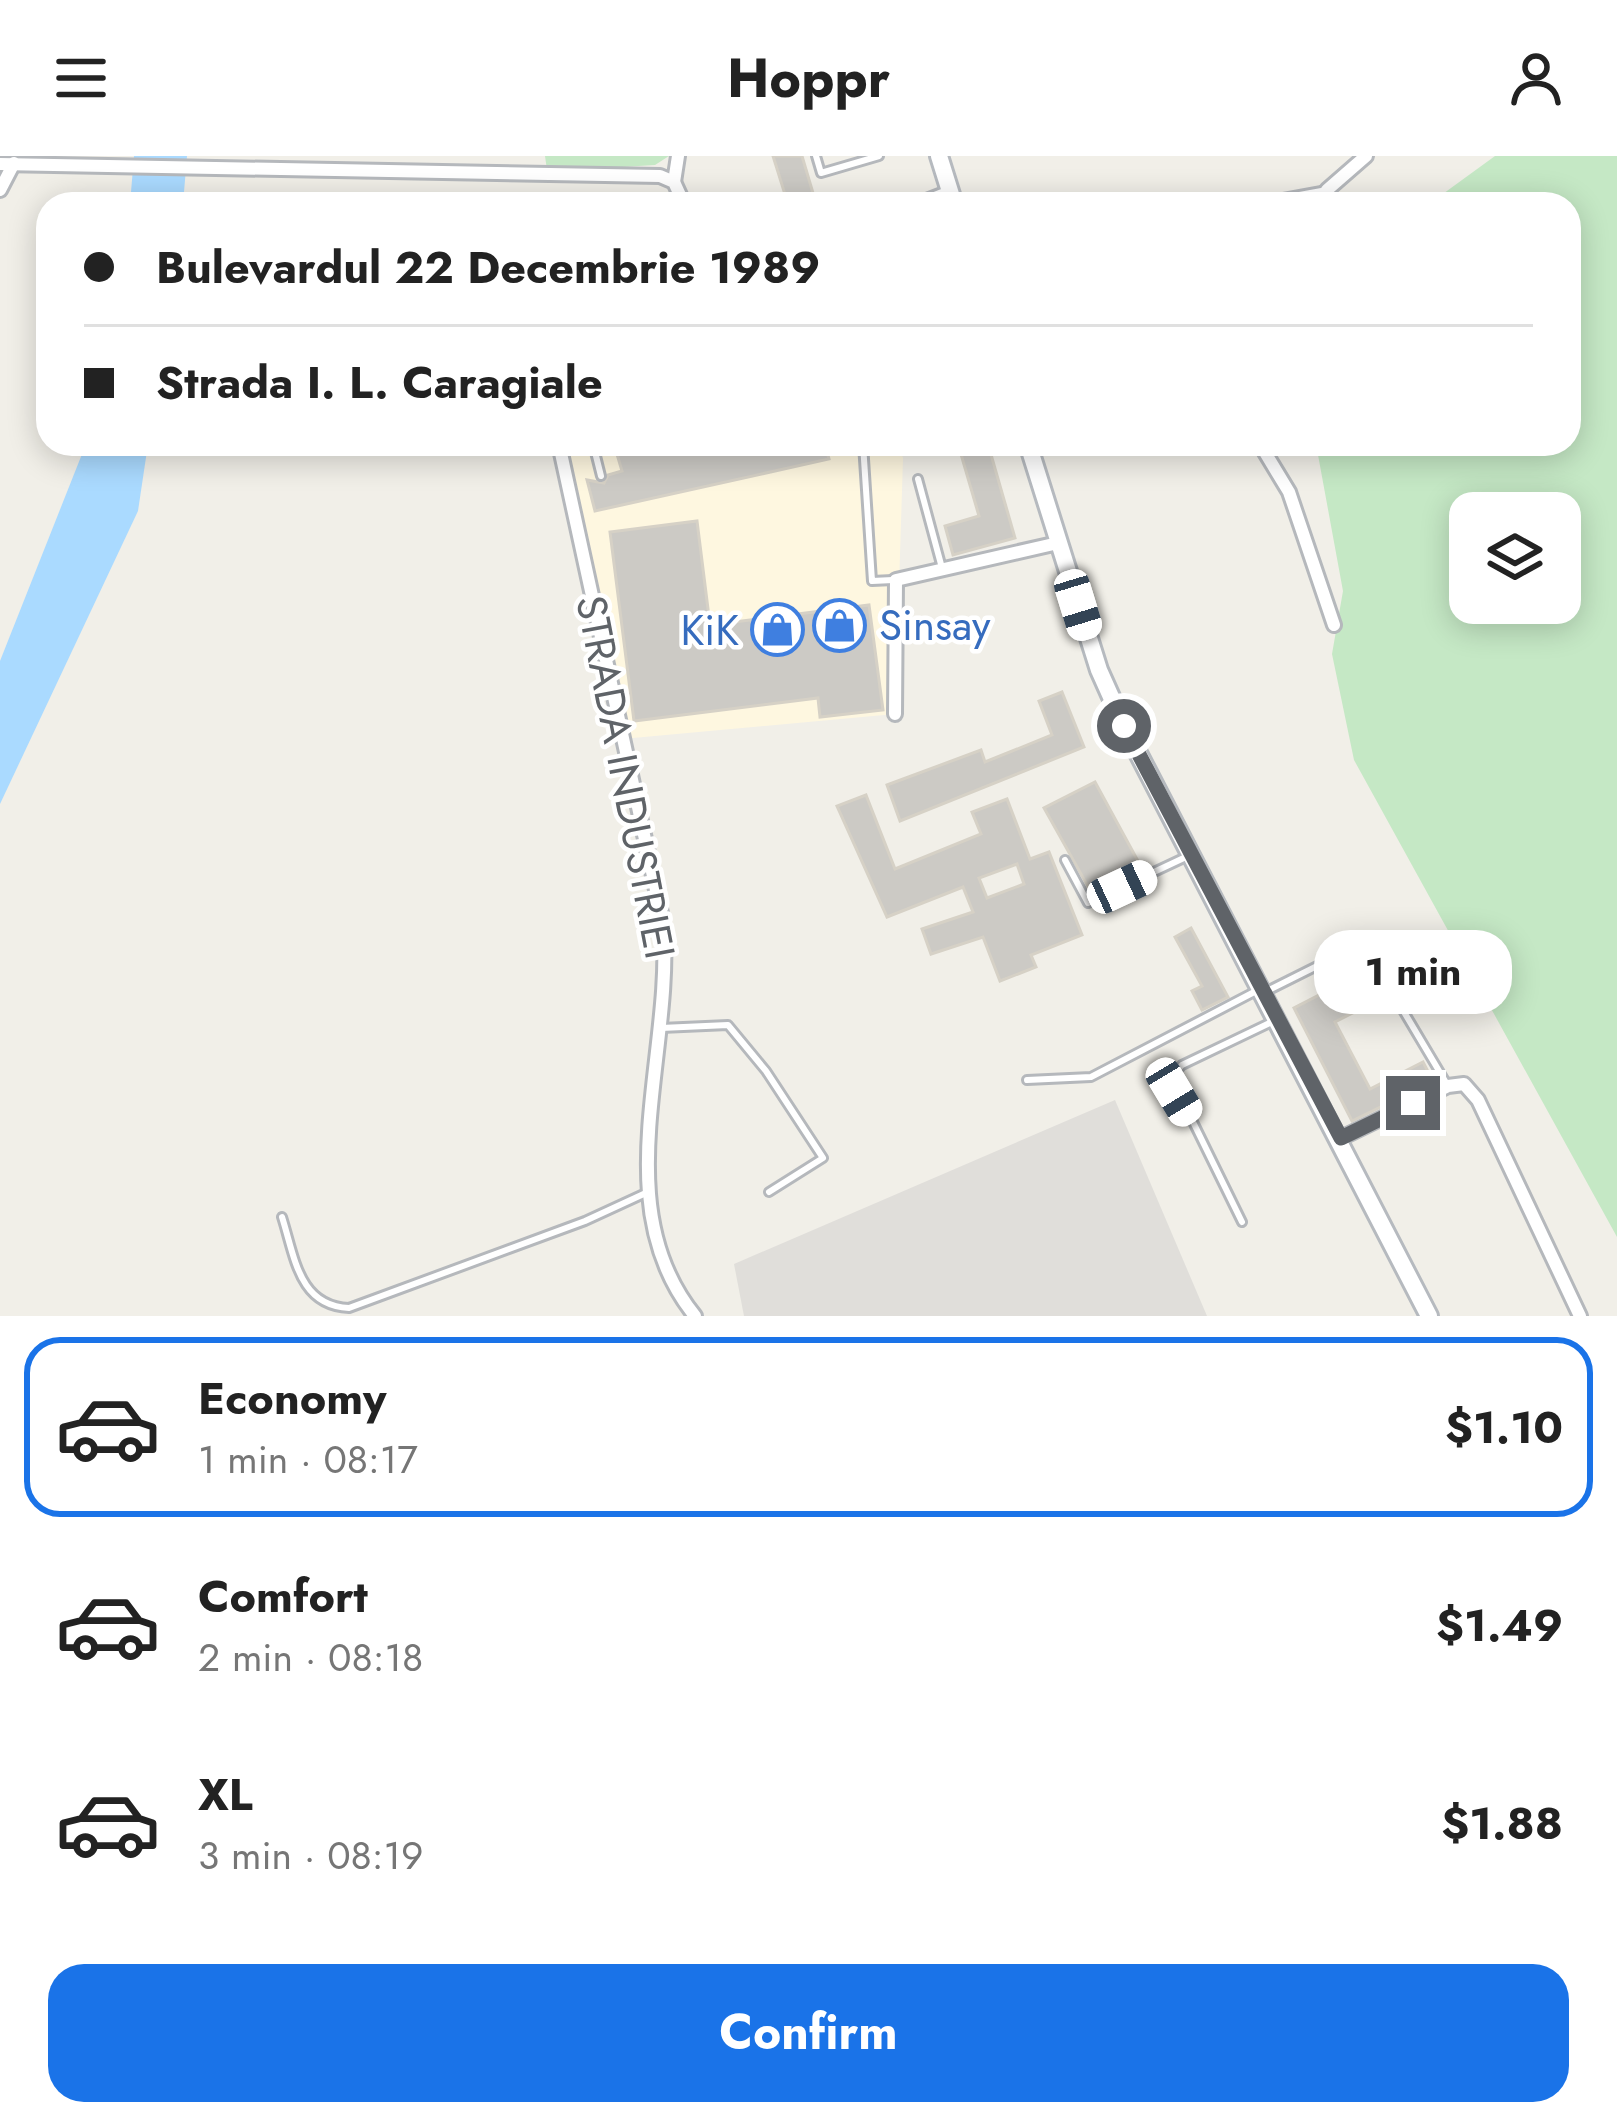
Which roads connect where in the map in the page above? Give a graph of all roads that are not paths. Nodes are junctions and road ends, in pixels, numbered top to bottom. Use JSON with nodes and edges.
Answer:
{"nodes":[{"id":1,"x":678,"y":156,"type":"edge"},
{"id":2,"x":816,"y":156,"type":"edge"},
{"id":3,"x":879,"y":156,"type":"edge"},
{"id":4,"x":939,"y":156,"type":"edge"},
{"id":5,"x":1366,"y":156,"type":"edge"},
{"id":6,"x":380,"y":162,"type":"edge"},
{"id":7,"x":7,"y":164,"type":"edge"},
{"id":8,"x":674,"y":182,"type":"junction"},
{"id":9,"x":0,"y":190,"type":"edge"},
{"id":10,"x":679,"y":192,"type":"edge"},
{"id":11,"x":950,"y":192,"type":"edge"},
{"id":12,"x":1334,"y":192,"type":"edge"},
{"id":13,"x":562,"y":456,"type":"edge"},
{"id":14,"x":595,"y":456,"type":"edge"},
{"id":15,"x":864,"y":456,"type":"edge"},
{"id":16,"x":1032,"y":456,"type":"edge"},
{"id":17,"x":1267,"y":456,"type":"edge"},
{"id":18,"x":601,"y":476,"type":"dead end"},
{"id":19,"x":919,"y":479,"type":"dead end"},
{"id":20,"x":1058,"y":543,"type":"junction"},
{"id":21,"x":942,"y":570,"type":"junction"},
{"id":22,"x":896,"y":580,"type":"junction"},
{"id":23,"x":1334,"y":625,"type":"dead end"},
{"id":24,"x":895,"y":714,"type":"dead end"},
{"id":25,"x":1191,"y":855,"type":"junction"},
{"id":26,"x":1065,"y":860,"type":"dead end"},
{"id":27,"x":1264,"y":990,"type":"junction"},
{"id":28,"x":1279,"y":1018,"type":"junction"},
{"id":29,"x":661,"y":1028,"type":"junction"},
{"id":30,"x":1027,"y":1080,"type":"dead end"},
{"id":31,"x":1448,"y":1086,"type":"junction"},
{"id":32,"x":1341,"y":1138,"type":"junction"},
{"id":33,"x":650,"y":1191,"type":"junction"},
{"id":34,"x":770,"y":1192,"type":"dead end"},
{"id":35,"x":282,"y":1217,"type":"dead end"},
{"id":36,"x":1242,"y":1222,"type":"dead end"},
{"id":37,"x":695,"y":1316,"type":"edge"},
{"id":38,"x":1429,"y":1316,"type":"edge"},
{"id":39,"x":1580,"y":1316,"type":"edge"}],
"edges":[{"from":1,"to":8,"type":"street"},
{"from":2,"to":3,"type":"lane"},
{"from":4,"to":11,"type":"main road"},
{"from":5,"to":12,"type":"street"},
{"from":6,"to":7,"type":"street"},
{"from":6,"to":8,"type":"street"},
{"from":7,"to":9,"type":"street"},
{"from":8,"to":10,"type":"street"},
{"from":13,"to":29,"type":"street","name":"STRADA INDUSTRIEI"},
{"from":14,"to":18,"type":"lane"},
{"from":15,"to":22,"type":"lane"},
{"from":16,"to":20,"type":"main road"},
{"from":17,"to":23,"type":"street"},
{"from":19,"to":21,"type":"lane"},
{"from":20,"to":21,"type":"street"},
{"from":20,"to":25,"type":"main road"},
{"from":21,"to":22,"type":"street"},
{"from":22,"to":24,"type":"street"},
{"from":25,"to":26,"type":"lane"},
{"from":25,"to":27,"type":"main road"},
{"from":27,"to":28,"type":"main road"},
{"from":27,"to":30,"type":"lane"},
{"from":27,"to":31,"type":"lane"},
{"from":28,"to":32,"type":"main road"},
{"from":28,"to":36,"type":"lane"},
{"from":29,"to":33,"type":"street","name":"STRADA INDUSTRIEI"},
{"from":29,"to":34,"type":"lane"},
{"from":31,"to":32,"type":"street"},
{"from":31,"to":39,"type":"street"},
{"from":32,"to":38,"type":"main road"},
{"from":33,"to":35,"type":"lane"},
{"from":33,"to":37,"type":"street","name":"STRADA INDUSTRIEI"}]}
